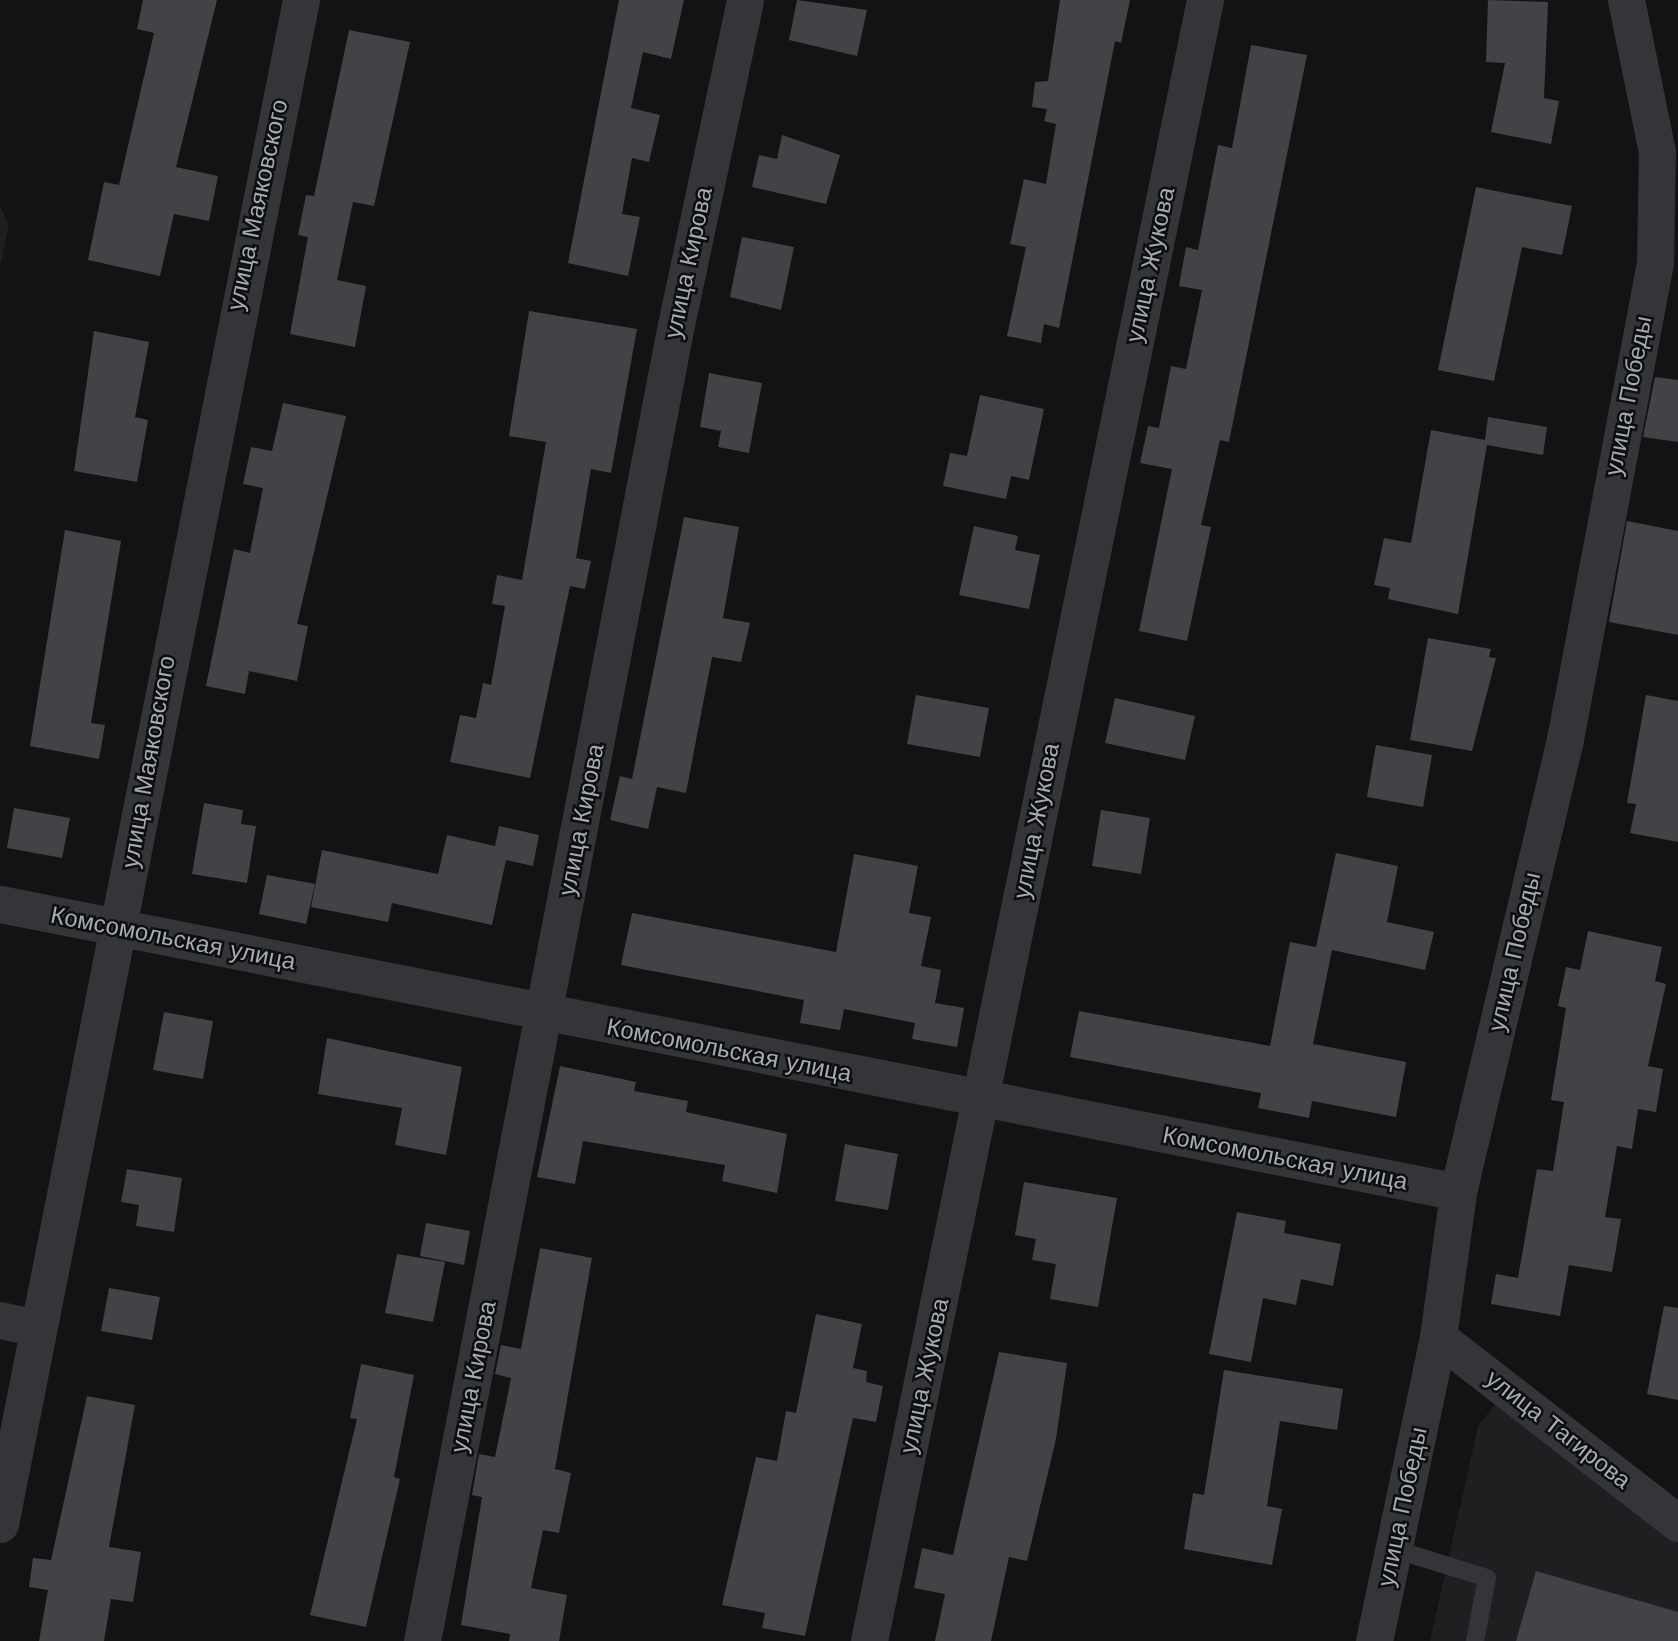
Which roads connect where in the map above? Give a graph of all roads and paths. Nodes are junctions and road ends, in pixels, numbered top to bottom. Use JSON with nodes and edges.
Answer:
{"nodes":[{"id":1,"x":301,"y":0,"type":"edge"},
{"id":2,"x":745,"y":0,"type":"edge"},
{"id":3,"x":1205,"y":0,"type":"edge"},
{"id":4,"x":1626,"y":0,"type":"edge"},
{"id":5,"x":1655,"y":262,"type":"junction"},
{"id":6,"x":1678,"y":291,"type":"edge"},
{"id":7,"x":0,"y":904,"type":"edge"},
{"id":8,"x":120,"y":929,"type":"junction"},
{"id":9,"x":545,"y":1015,"type":"junction"},
{"id":10,"x":982,"y":1101,"type":"junction"},
{"id":11,"x":1458,"y":1192,"type":"junction"},
{"id":12,"x":0,"y":1320,"type":"edge"},
{"id":13,"x":37,"y":1328,"type":"junction"},
{"id":14,"x":1438,"y":1337,"type":"junction"},
{"id":15,"x":1678,"y":1523,"type":"edge"},
{"id":16,"x":0,"y":1524,"type":"edge"},
{"id":17,"x":1394,"y":1549,"type":"junction"},
{"id":18,"x":422,"y":1641,"type":"edge"},
{"id":19,"x":869,"y":1641,"type":"edge"},
{"id":20,"x":1374,"y":1641,"type":"edge"},
{"id":21,"x":1475,"y":1641,"type":"edge"}],
"edges":[{"from":1,"to":8,"type":"street","name":"улица Маяковского"},
{"from":2,"to":9,"type":"street","name":"улица Кирова"},
{"from":3,"to":10,"type":"street","name":"улица Жукова"},
{"from":4,"to":5,"type":"street"},
{"from":5,"to":6,"type":"street"},
{"from":5,"to":11,"type":"street","name":"улица Победы"},
{"from":7,"to":8,"type":"street","name":"Комсомольская улица"},
{"from":8,"to":9,"type":"street","name":"Комсомольская улица"},
{"from":8,"to":13,"type":"street","name":"улица Маяковского"},
{"from":9,"to":10,"type":"street","name":"Комсомольская улица"},
{"from":9,"to":18,"type":"street","name":"улица Кирова"},
{"from":10,"to":11,"type":"street","name":"Комсомольская улица"},
{"from":10,"to":19,"type":"street","name":"улица Жукова"},
{"from":11,"to":14,"type":"street","name":"улица Победы"},
{"from":12,"to":13,"type":"street"},
{"from":13,"to":16,"type":"street","name":"улица Маяковского"},
{"from":14,"to":15,"type":"street","name":"улица Тагирова"},
{"from":14,"to":17,"type":"street","name":"улица Победы"},
{"from":17,"to":20,"type":"street","name":"улица Победы"},
{"from":17,"to":21,"type":"lane"}]}
